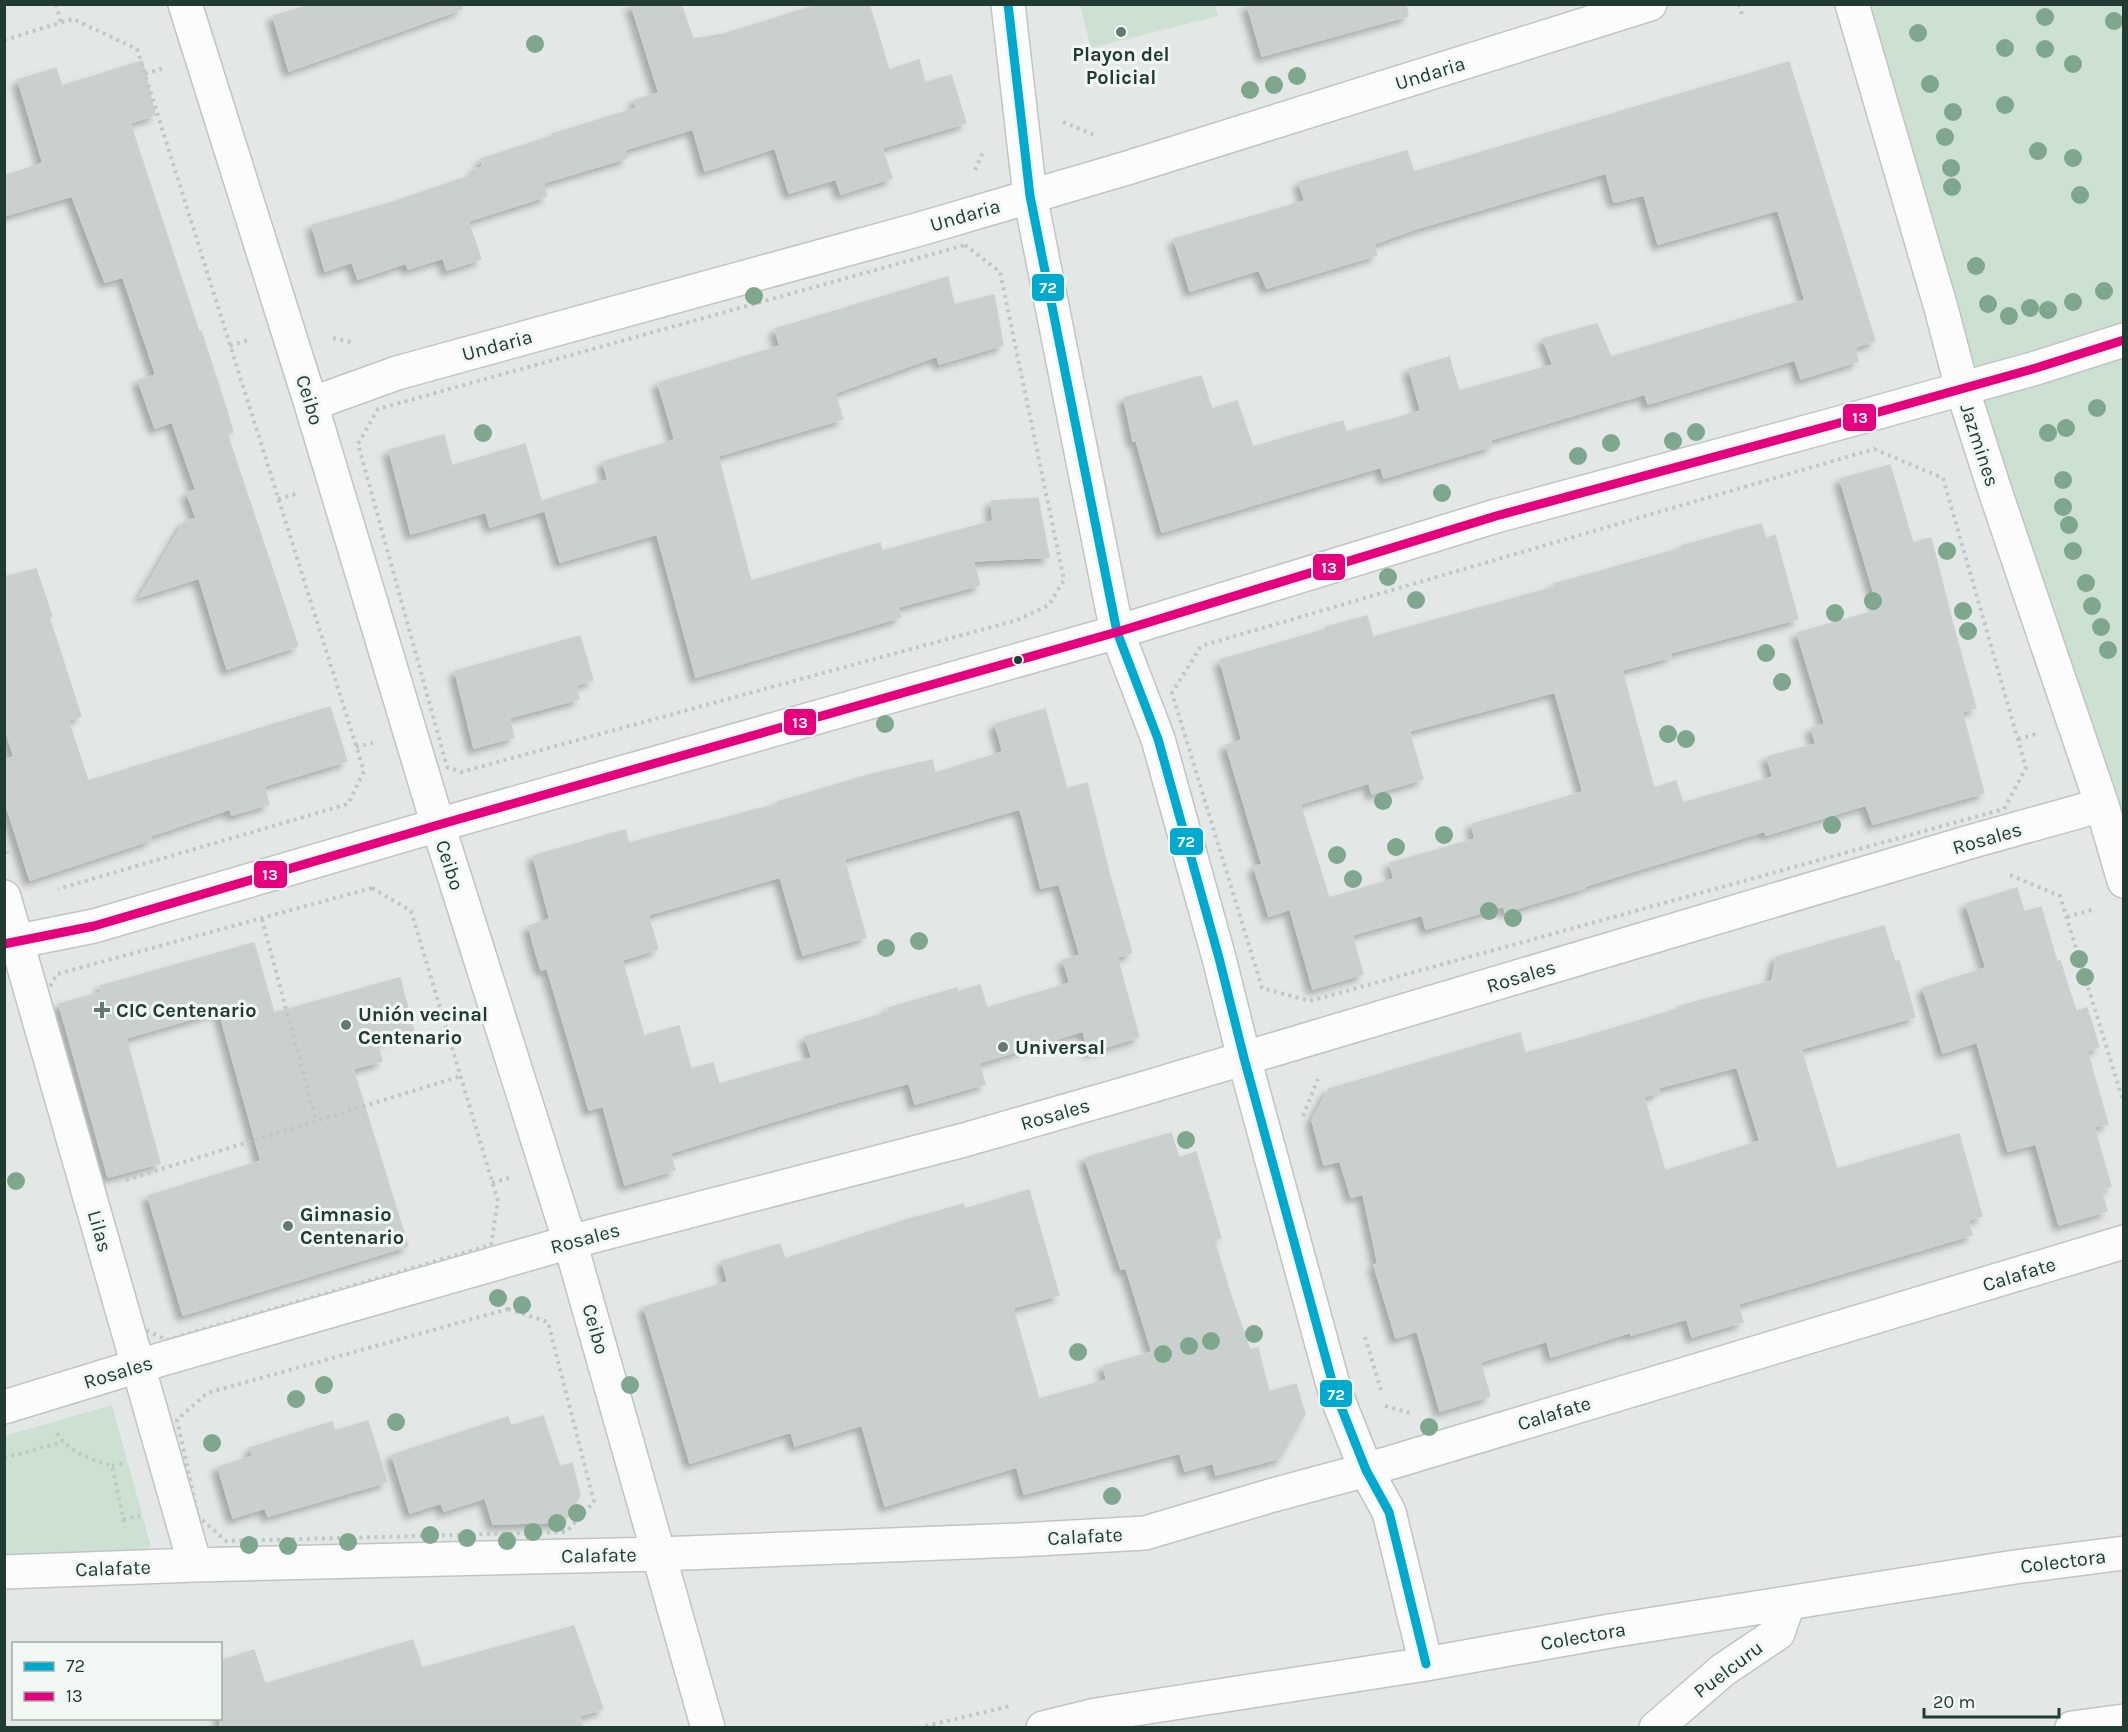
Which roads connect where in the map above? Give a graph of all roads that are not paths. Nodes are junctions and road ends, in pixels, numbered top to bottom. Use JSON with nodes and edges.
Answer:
{"nodes":[{"id":1,"x":185,"y":4,"type":"edge"},
{"id":2,"x":1008,"y":4,"type":"edge"},
{"id":3,"x":1650,"y":4,"type":"edge"},
{"id":4,"x":1852,"y":4,"type":"edge"},
{"id":5,"x":1030,"y":196,"type":"junction"},
{"id":6,"x":2124,"y":340,"type":"edge"},
{"id":7,"x":1962,"y":388,"type":"junction"},
{"id":8,"x":311,"y":404,"type":"junction"},
{"id":9,"x":1116,"y":632,"type":"junction"},
{"id":10,"x":2102,"y":805,"type":"junction"},
{"id":11,"x":438,"y":825,"type":"junction"},
{"id":12,"x":2124,"y":881,"type":"edge"},
{"id":13,"x":4,"y":897,"type":"edge"},
{"id":14,"x":11,"y":943,"type":"edge"},
{"id":15,"x":1244,"y":1058,"type":"junction"},
{"id":16,"x":570,"y":1242,"type":"junction"},
{"id":17,"x":2124,"y":1242,"type":"edge"},
{"id":18,"x":138,"y":1366,"type":"junction"},
{"id":19,"x":4,"y":1407,"type":"edge"},
{"id":20,"x":1366,"y":1470,"type":"junction"},
{"id":21,"x":2124,"y":1553,"type":"edge"},
{"id":22,"x":658,"y":1554,"type":"junction"},
{"id":23,"x":195,"y":1565,"type":"junction"},
{"id":24,"x":4,"y":1572,"type":"edge"},
{"id":25,"x":1788,"y":1604,"type":"junction"},
{"id":26,"x":1425,"y":1664,"type":"junction"},
{"id":27,"x":2124,"y":1721,"type":"edge"},
{"id":28,"x":708,"y":1728,"type":"edge"},
{"id":29,"x":1043,"y":1728,"type":"edge"},
{"id":30,"x":1656,"y":1728,"type":"edge"},
{"id":31,"x":2072,"y":1728,"type":"edge"}],
"edges":[{"from":1,"to":8,"type":"street","name":"Ceibo"},
{"from":2,"to":5,"type":"street"},
{"from":3,"to":5,"type":"street","name":"Undaria"},
{"from":4,"to":7,"type":"street","name":"Jazmines"},
{"from":5,"to":8,"type":"street","name":"Undaria"},
{"from":5,"to":9,"type":"street"},
{"from":6,"to":7,"type":"street"},
{"from":7,"to":9,"type":"street"},
{"from":7,"to":10,"type":"street","name":"Jazmines"},
{"from":8,"to":11,"type":"street","name":"Ceibo"},
{"from":9,"to":11,"type":"street"},
{"from":9,"to":15,"type":"street"},
{"from":10,"to":12,"type":"street","name":"Jazmines"},
{"from":10,"to":15,"type":"street","name":"Rosales"},
{"from":11,"to":14,"type":"street"},
{"from":11,"to":16,"type":"street","name":"Ceibo"},
{"from":13,"to":14,"type":"street","name":"Lilas"},
{"from":14,"to":18,"type":"street","name":"Lilas"},
{"from":15,"to":16,"type":"street","name":"Rosales"},
{"from":15,"to":20,"type":"street"},
{"from":16,"to":18,"type":"street","name":"Rosales"},
{"from":16,"to":22,"type":"street","name":"Ceibo"},
{"from":17,"to":20,"type":"street","name":"Calafate"},
{"from":18,"to":19,"type":"street","name":"Rosales"},
{"from":18,"to":23,"type":"street","name":"Lilas"},
{"from":20,"to":22,"type":"street","name":"Calafate"},
{"from":20,"to":26,"type":"street"},
{"from":21,"to":25,"type":"street","name":"Colectora"},
{"from":22,"to":23,"type":"street","name":"Calafate"},
{"from":22,"to":28,"type":"street","name":"Ceibo"},
{"from":23,"to":24,"type":"street","name":"Calafate"},
{"from":25,"to":26,"type":"street","name":"Colectora"},
{"from":25,"to":30,"type":"street","name":"Puelcuru"},
{"from":26,"to":29,"type":"street","name":"Colectora"},
{"from":27,"to":31,"type":"street"}]}
